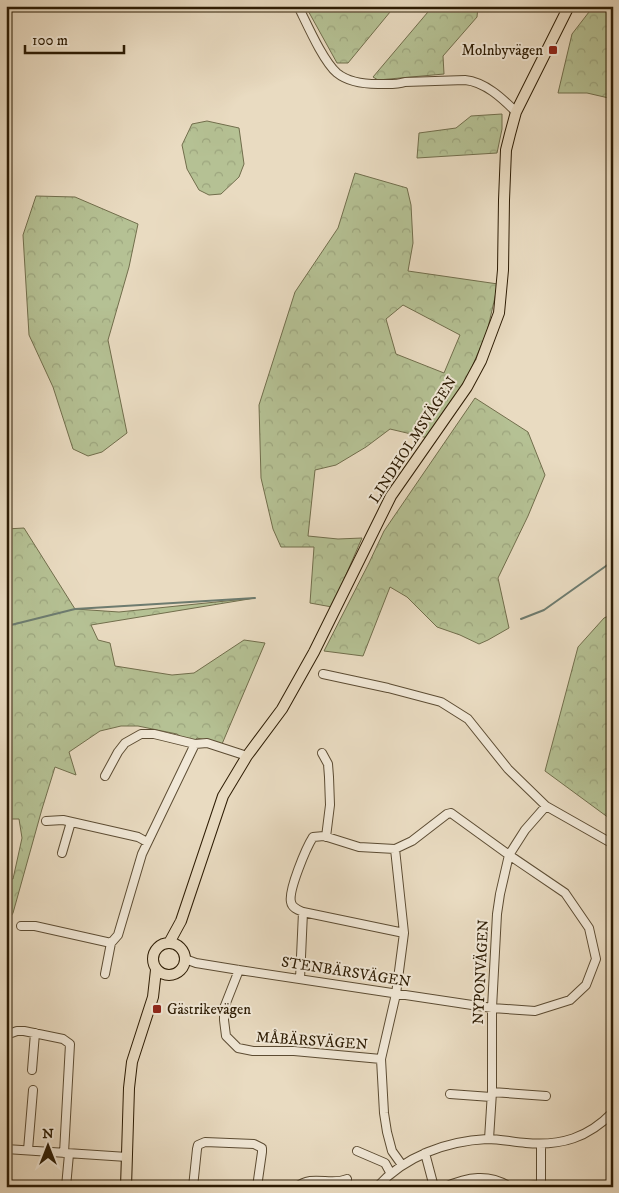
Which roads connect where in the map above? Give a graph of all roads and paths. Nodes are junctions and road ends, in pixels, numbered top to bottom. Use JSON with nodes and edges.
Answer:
{"nodes":[{"id":1,"x":298,"y":6,"type":"edge"},
{"id":2,"x":569,"y":6,"type":"edge"},
{"id":3,"x":516,"y":112,"type":"junction"},
{"id":4,"x":323,"y":674,"type":"dead end"},
{"id":5,"x":195,"y":744,"type":"junction"},
{"id":6,"x":322,"y":753,"type":"dead end"},
{"id":7,"x":247,"y":756,"type":"junction"},
{"id":8,"x":105,"y":776,"type":"dead end"},
{"id":9,"x":546,"y":806,"type":"junction"},
{"id":10,"x":46,"y":821,"type":"dead end"},
{"id":11,"x":71,"y":822,"type":"junction"},
{"id":12,"x":326,"y":837,"type":"junction"},
{"id":13,"x":147,"y":842,"type":"junction"},
{"id":14,"x":613,"y":844,"type":"edge"},
{"id":15,"x":395,"y":849,"type":"junction"},
{"id":16,"x":62,"y":853,"type":"dead end"},
{"id":17,"x":509,"y":855,"type":"junction"},
{"id":18,"x":303,"y":912,"type":"junction"},
{"id":19,"x":180,"y":921,"type":"junction"},
{"id":20,"x":21,"y":926,"type":"dead end"},
{"id":21,"x":404,"y":933,"type":"junction"},
{"id":22,"x":111,"y":942,"type":"junction"},
{"id":23,"x":169,"y":943,"type":"junction"},
{"id":24,"x":180,"y":947,"type":"junction"},
{"id":25,"x":184,"y":962,"type":"junction"},
{"id":26,"x":156,"y":970,"type":"junction"},
{"id":27,"x":239,"y":970,"type":"junction"},
{"id":28,"x":105,"y":974,"type":"dead end"},
{"id":29,"x":169,"y":975,"type":"junction"},
{"id":30,"x":300,"y":980,"type":"junction"},
{"id":31,"x":396,"y":994,"type":"junction"},
{"id":32,"x":153,"y":997,"type":"junction"},
{"id":33,"x":492,"y":1008,"type":"junction"},
{"id":34,"x":35,"y":1033,"type":"junction"},
{"id":35,"x":6,"y":1035,"type":"edge"},
{"id":36,"x":381,"y":1059,"type":"junction"},
{"id":37,"x":32,"y":1070,"type":"dead end"},
{"id":38,"x":34,"y":1090,"type":"dead end"},
{"id":39,"x":450,"y":1094,"type":"dead end"},
{"id":40,"x":491,"y":1094,"type":"junction"},
{"id":41,"x":546,"y":1096,"type":"dead end"},
{"id":42,"x":613,"y":1112,"type":"edge"},
{"id":43,"x":489,"y":1139,"type":"junction"},
{"id":44,"x":541,"y":1144,"type":"junction"},
{"id":45,"x":6,"y":1149,"type":"edge"},
{"id":46,"x":28,"y":1150,"type":"junction"},
{"id":47,"x":357,"y":1151,"type":"dead end"},
{"id":48,"x":425,"y":1153,"type":"junction"},
{"id":49,"x":67,"y":1154,"type":"junction"},
{"id":50,"x":127,"y":1158,"type":"junction"},
{"id":51,"x":402,"y":1165,"type":"junction"},
{"id":52,"x":391,"y":1174,"type":"junction"},
{"id":53,"x":347,"y":1179,"type":"dead end"},
{"id":54,"x":325,"y":1184,"type":"edge"},
{"id":55,"x":522,"y":1186,"type":"edge"},
{"id":56,"x":541,"y":1186,"type":"edge"},
{"id":57,"x":66,"y":1187,"type":"edge"},
{"id":58,"x":126,"y":1187,"type":"edge"},
{"id":59,"x":193,"y":1187,"type":"edge"},
{"id":60,"x":257,"y":1187,"type":"edge"},
{"id":61,"x":297,"y":1187,"type":"edge"},
{"id":62,"x":377,"y":1187,"type":"edge"},
{"id":63,"x":434,"y":1187,"type":"edge"},
{"id":64,"x":445,"y":1187,"type":"edge"},
{"id":65,"x":510,"y":1187,"type":"edge"},
{"id":66,"x":516,"y":1187,"type":"edge"}],
"edges":[{"from":1,"to":3,"type":"street"},
{"from":2,"to":3,"type":"main road","name":"LINDHOLMSVÄGEN"},
{"from":3,"to":7,"type":"main road","name":"LINDHOLMSVÄGEN"},
{"from":4,"to":9,"type":"street"},
{"from":5,"to":7,"type":"street"},
{"from":5,"to":8,"type":"street"},
{"from":5,"to":13,"type":"street"},
{"from":6,"to":12,"type":"street"},
{"from":7,"to":19,"type":"main road","name":"LINDHOLMSVÄGEN"},
{"from":9,"to":14,"type":"street"},
{"from":9,"to":17,"type":"street"},
{"from":10,"to":11,"type":"street"},
{"from":11,"to":13,"type":"street"},
{"from":11,"to":16,"type":"street"},
{"from":12,"to":15,"type":"street"},
{"from":12,"to":18,"type":"street"},
{"from":13,"to":22,"type":"street"},
{"from":15,"to":17,"type":"street","name":"STENBÄRSVÄGEN"},
{"from":15,"to":21,"type":"street"},
{"from":17,"to":33,"type":"street","name":"NYPONVÄGEN"},
{"from":17,"to":33,"type":"street","name":"STENBÄRSVÄGEN"},
{"from":18,"to":21,"type":"street"},
{"from":18,"to":30,"type":"street"},
{"from":19,"to":23,"type":"main road","name":"LINDHOLMSVÄGEN"},
{"from":19,"to":24,"type":"main road","name":"LINDHOLMSVÄGEN"},
{"from":20,"to":22,"type":"street"},
{"from":21,"to":31,"type":"street"},
{"from":22,"to":28,"type":"street"},
{"from":23,"to":24,"type":"main road"},
{"from":23,"to":26,"type":"main road","name":"LINDHOLMSVÄGEN"},
{"from":24,"to":25,"type":"main road","name":"LINDHOLMSVÄGEN"},
{"from":25,"to":27,"type":"street","name":"STENBÄRSVÄGEN"},
{"from":25,"to":29,"type":"main road","name":"LINDHOLMSVÄGEN"},
{"from":26,"to":29,"type":"main road"},
{"from":26,"to":32,"type":"main road","name":"LINDHOLMSVÄGEN"},
{"from":27,"to":30,"type":"street","name":"STENBÄRSVÄGEN"},
{"from":27,"to":36,"type":"street","name":"MÅBÄRSVÄGEN"},
{"from":29,"to":32,"type":"main road","name":"LINDHOLMSVÄGEN"},
{"from":30,"to":31,"type":"street","name":"STENBÄRSVÄGEN"},
{"from":31,"to":33,"type":"street","name":"STENBÄRSVÄGEN"},
{"from":31,"to":36,"type":"street"},
{"from":32,"to":50,"type":"main road","name":"LINDHOLMSVÄGEN"},
{"from":33,"to":40,"type":"street","name":"NYPONVÄGEN"},
{"from":34,"to":35,"type":"street"},
{"from":34,"to":37,"type":"street"},
{"from":34,"to":49,"type":"street"},
{"from":36,"to":51,"type":"street"},
{"from":38,"to":46,"type":"street"},
{"from":39,"to":40,"type":"street"},
{"from":40,"to":41,"type":"street"},
{"from":40,"to":43,"type":"street","name":"NYPONVÄGEN"},
{"from":42,"to":44,"type":"street"},
{"from":43,"to":44,"type":"street"},
{"from":43,"to":48,"type":"street"},
{"from":44,"to":56,"type":"street"},
{"from":45,"to":46,"type":"street"},
{"from":46,"to":49,"type":"street"},
{"from":47,"to":52,"type":"street"},
{"from":48,"to":51,"type":"street"},
{"from":48,"to":63,"type":"street"},
{"from":49,"to":50,"type":"street"},
{"from":49,"to":57,"type":"street"},
{"from":50,"to":58,"type":"main road","name":"LINDHOLMSVÄGEN"},
{"from":51,"to":52,"type":"street"},
{"from":52,"to":62,"type":"street"},
{"from":53,"to":54,"type":"street"},
{"from":54,"to":61,"type":"street"},
{"from":55,"to":56,"type":"street"},
{"from":55,"to":66,"type":"street"},
{"from":59,"to":60,"type":"street"},
{"from":64,"to":65,"type":"street"}]}
